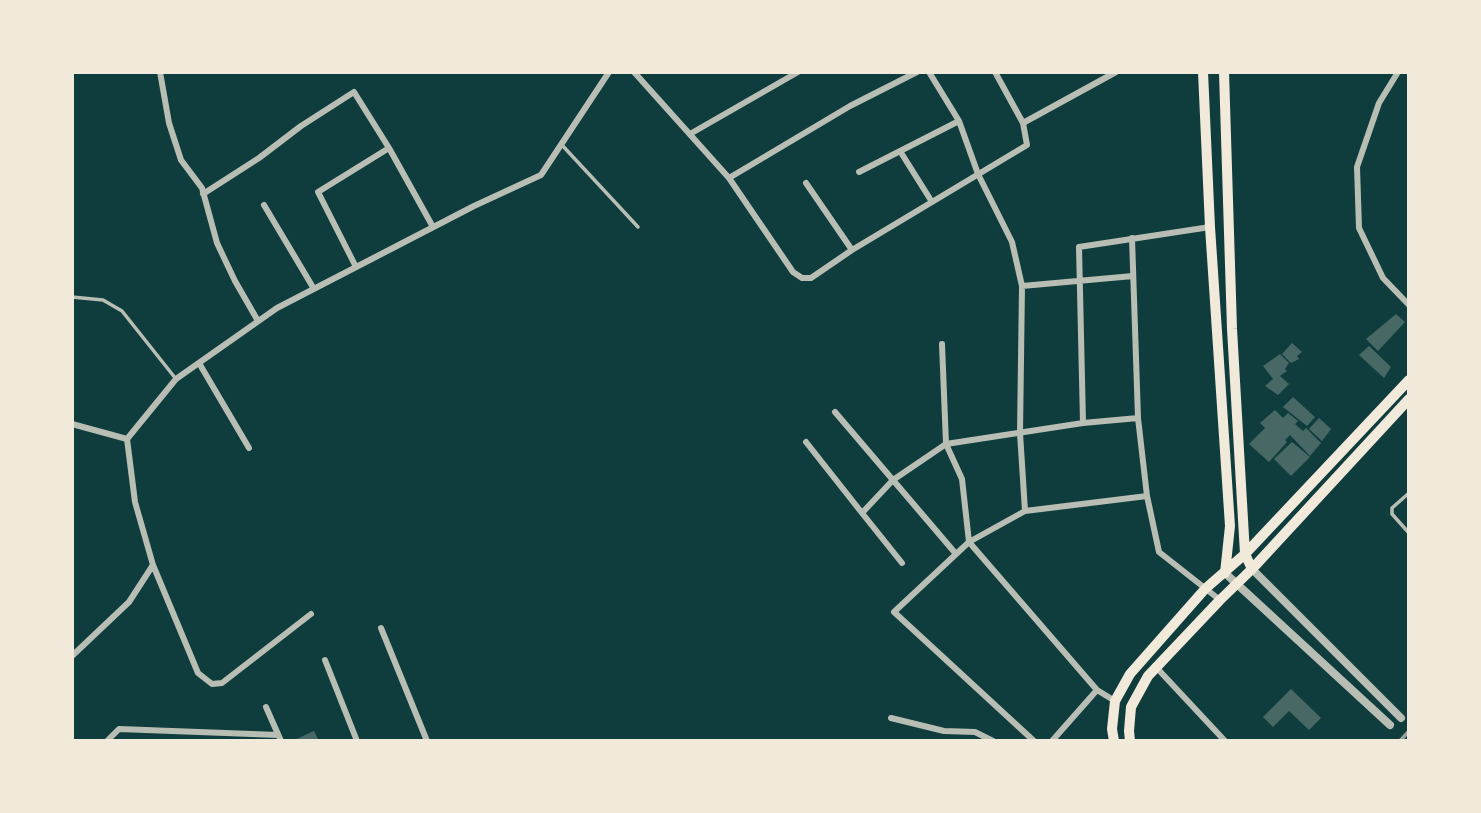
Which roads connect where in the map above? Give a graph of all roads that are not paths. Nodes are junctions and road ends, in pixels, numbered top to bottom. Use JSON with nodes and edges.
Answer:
{"nodes":[{"id":1,"x":160,"y":72,"type":"edge"},
{"id":2,"x":609,"y":72,"type":"edge"},
{"id":3,"x":634,"y":72,"type":"edge"},
{"id":4,"x":798,"y":72,"type":"edge"},
{"id":5,"x":917,"y":72,"type":"edge"},
{"id":6,"x":929,"y":72,"type":"edge"},
{"id":7,"x":995,"y":72,"type":"edge"},
{"id":8,"x":1116,"y":72,"type":"edge"},
{"id":9,"x":1203,"y":72,"type":"edge"},
{"id":10,"x":1224,"y":72,"type":"edge"},
{"id":11,"x":1398,"y":72,"type":"edge"},
{"id":12,"x":959,"y":121,"type":"junction"},
{"id":13,"x":1023,"y":123,"type":"junction"},
{"id":14,"x":690,"y":134,"type":"junction"},
{"id":15,"x":561,"y":145,"type":"junction"},
{"id":16,"x":389,"y":148,"type":"junction"},
{"id":17,"x":900,"y":151,"type":"junction"},
{"id":18,"x":859,"y":172,"type":"dead end"},
{"id":19,"x":978,"y":174,"type":"junction"},
{"id":20,"x":729,"y":178,"type":"junction"},
{"id":21,"x":806,"y":183,"type":"dead end"},
{"id":22,"x":203,"y":194,"type":"junction"},
{"id":23,"x":932,"y":202,"type":"junction"},
{"id":24,"x":264,"y":205,"type":"dead end"},
{"id":25,"x":433,"y":227,"type":"junction"},
{"id":26,"x":638,"y":227,"type":"dead end"},
{"id":27,"x":1210,"y":227,"type":"junction"},
{"id":28,"x":1132,"y":239,"type":"junction"},
{"id":29,"x":852,"y":250,"type":"junction"},
{"id":30,"x":356,"y":267,"type":"junction"},
{"id":31,"x":1133,"y":276,"type":"junction"},
{"id":32,"x":1082,"y":281,"type":"junction"},
{"id":33,"x":1022,"y":286,"type":"junction"},
{"id":34,"x":314,"y":289,"type":"junction"},
{"id":35,"x":72,"y":297,"type":"edge"},
{"id":36,"x":1409,"y":304,"type":"edge"},
{"id":37,"x":258,"y":321,"type":"junction"},
{"id":38,"x":943,"y":344,"type":"dead end"},
{"id":39,"x":199,"y":363,"type":"junction"},
{"id":40,"x":176,"y":379,"type":"junction"},
{"id":41,"x":1409,"y":380,"type":"edge"},
{"id":42,"x":1409,"y":399,"type":"edge"},
{"id":43,"x":835,"y":412,"type":"dead end"},
{"id":44,"x":1138,"y":418,"type":"junction"},
{"id":45,"x":1083,"y":423,"type":"junction"},
{"id":46,"x":72,"y":424,"type":"edge"},
{"id":47,"x":1020,"y":433,"type":"junction"},
{"id":48,"x":127,"y":439,"type":"junction"},
{"id":49,"x":806,"y":442,"type":"dead end"},
{"id":50,"x":946,"y":444,"type":"junction"},
{"id":51,"x":249,"y":448,"type":"dead end"},
{"id":52,"x":892,"y":480,"type":"junction"},
{"id":53,"x":1409,"y":493,"type":"edge"},
{"id":54,"x":1147,"y":496,"type":"junction"},
{"id":55,"x":1025,"y":511,"type":"junction"},
{"id":56,"x":862,"y":513,"type":"junction"},
{"id":57,"x":1409,"y":533,"type":"edge"},
{"id":58,"x":968,"y":542,"type":"junction"},
{"id":59,"x":956,"y":554,"type":"junction"},
{"id":60,"x":1245,"y":554,"type":"junction"},
{"id":61,"x":902,"y":563,"type":"dead end"},
{"id":62,"x":153,"y":565,"type":"junction"},
{"id":63,"x":1252,"y":569,"type":"junction"},
{"id":64,"x":1225,"y":573,"type":"junction"},
{"id":65,"x":1237,"y":584,"type":"junction"},
{"id":66,"x":1205,"y":589,"type":"junction"},
{"id":67,"x":1220,"y":600,"type":"junction"},
{"id":68,"x":311,"y":614,"type":"dead end"},
{"id":69,"x":381,"y":628,"type":"dead end"},
{"id":70,"x":72,"y":656,"type":"edge"},
{"id":71,"x":325,"y":660,"type":"dead end"},
{"id":72,"x":1155,"y":666,"type":"junction"},
{"id":73,"x":1127,"y":680,"type":"junction"},
{"id":74,"x":1141,"y":688,"type":"junction"},
{"id":75,"x":1097,"y":690,"type":"junction"},
{"id":76,"x":1115,"y":701,"type":"junction"},
{"id":77,"x":266,"y":707,"type":"dead end"},
{"id":78,"x":891,"y":718,"type":"dead end"},
{"id":79,"x":1401,"y":718,"type":"dead end"},
{"id":80,"x":1390,"y":725,"type":"dead end"},
{"id":81,"x":280,"y":738,"type":"edge"},
{"id":82,"x":107,"y":741,"type":"edge"},
{"id":83,"x":357,"y":741,"type":"edge"},
{"id":84,"x":427,"y":741,"type":"edge"},
{"id":85,"x":993,"y":741,"type":"edge"},
{"id":86,"x":1034,"y":741,"type":"edge"},
{"id":87,"x":1052,"y":741,"type":"edge"},
{"id":88,"x":1114,"y":741,"type":"edge"},
{"id":89,"x":1130,"y":741,"type":"edge"},
{"id":90,"x":1225,"y":741,"type":"edge"}],
"edges":[{"from":1,"to":22,"type":"street"},
{"from":2,"to":15,"type":"street"},
{"from":3,"to":14,"type":"street"},
{"from":4,"to":14,"type":"street"},
{"from":5,"to":20,"type":"street"},
{"from":6,"to":12,"type":"street"},
{"from":7,"to":13,"type":"street"},
{"from":8,"to":13,"type":"street"},
{"from":9,"to":27,"type":"main road"},
{"from":10,"to":60,"type":"main road"},
{"from":11,"to":36,"type":"street"},
{"from":12,"to":17,"type":"street"},
{"from":12,"to":19,"type":"street"},
{"from":13,"to":19,"type":"street"},
{"from":14,"to":20,"type":"street"},
{"from":15,"to":25,"type":"street"},
{"from":15,"to":26,"type":"lane"},
{"from":16,"to":22,"type":"street"},
{"from":16,"to":25,"type":"street"},
{"from":16,"to":30,"type":"street"},
{"from":17,"to":18,"type":"street"},
{"from":17,"to":23,"type":"street"},
{"from":19,"to":23,"type":"street"},
{"from":19,"to":33,"type":"street"},
{"from":20,"to":29,"type":"street"},
{"from":21,"to":29,"type":"street"},
{"from":22,"to":37,"type":"street"},
{"from":23,"to":29,"type":"street"},
{"from":24,"to":34,"type":"street"},
{"from":25,"to":30,"type":"street"},
{"from":27,"to":28,"type":"street"},
{"from":27,"to":64,"type":"main road"},
{"from":28,"to":31,"type":"street"},
{"from":28,"to":32,"type":"street"},
{"from":30,"to":34,"type":"street"},
{"from":31,"to":32,"type":"street"},
{"from":31,"to":44,"type":"street"},
{"from":32,"to":33,"type":"street"},
{"from":32,"to":45,"type":"street"},
{"from":33,"to":47,"type":"street"},
{"from":34,"to":37,"type":"street"},
{"from":35,"to":40,"type":"lane"},
{"from":37,"to":39,"type":"street"},
{"from":38,"to":50,"type":"street"},
{"from":39,"to":40,"type":"street"},
{"from":39,"to":51,"type":"street"},
{"from":40,"to":48,"type":"street"},
{"from":41,"to":60,"type":"main road"},
{"from":42,"to":63,"type":"main road"},
{"from":43,"to":52,"type":"street"},
{"from":44,"to":45,"type":"street"},
{"from":44,"to":54,"type":"street"},
{"from":45,"to":47,"type":"street"},
{"from":46,"to":48,"type":"street"},
{"from":47,"to":50,"type":"street"},
{"from":47,"to":55,"type":"street"},
{"from":48,"to":62,"type":"street"},
{"from":49,"to":56,"type":"street"},
{"from":50,"to":52,"type":"street"},
{"from":50,"to":58,"type":"street"},
{"from":52,"to":56,"type":"street"},
{"from":52,"to":59,"type":"street"},
{"from":53,"to":57,"type":"lane"},
{"from":54,"to":55,"type":"street"},
{"from":54,"to":66,"type":"street"},
{"from":55,"to":58,"type":"street"},
{"from":56,"to":61,"type":"street"},
{"from":58,"to":59,"type":"street"},
{"from":58,"to":75,"type":"street"},
{"from":59,"to":86,"type":"street"},
{"from":60,"to":63,"type":"main road"},
{"from":60,"to":64,"type":"main road"},
{"from":62,"to":68,"type":"street"},
{"from":62,"to":70,"type":"street"},
{"from":63,"to":65,"type":"main road"},
{"from":63,"to":79,"type":"street"},
{"from":64,"to":65,"type":"street"},
{"from":64,"to":66,"type":"main road"},
{"from":65,"to":67,"type":"main road"},
{"from":65,"to":80,"type":"street"},
{"from":66,"to":67,"type":"street"},
{"from":66,"to":73,"type":"main road"},
{"from":67,"to":72,"type":"main road"},
{"from":69,"to":84,"type":"street"},
{"from":71,"to":83,"type":"street"},
{"from":72,"to":74,"type":"main road"},
{"from":72,"to":90,"type":"street"},
{"from":73,"to":74,"type":"main road"},
{"from":73,"to":76,"type":"main road"},
{"from":74,"to":89,"type":"main road"},
{"from":75,"to":76,"type":"street"},
{"from":75,"to":87,"type":"street"},
{"from":76,"to":88,"type":"main road"},
{"from":77,"to":81,"type":"street"},
{"from":78,"to":85,"type":"street"},
{"from":81,"to":82,"type":"street"}]}
